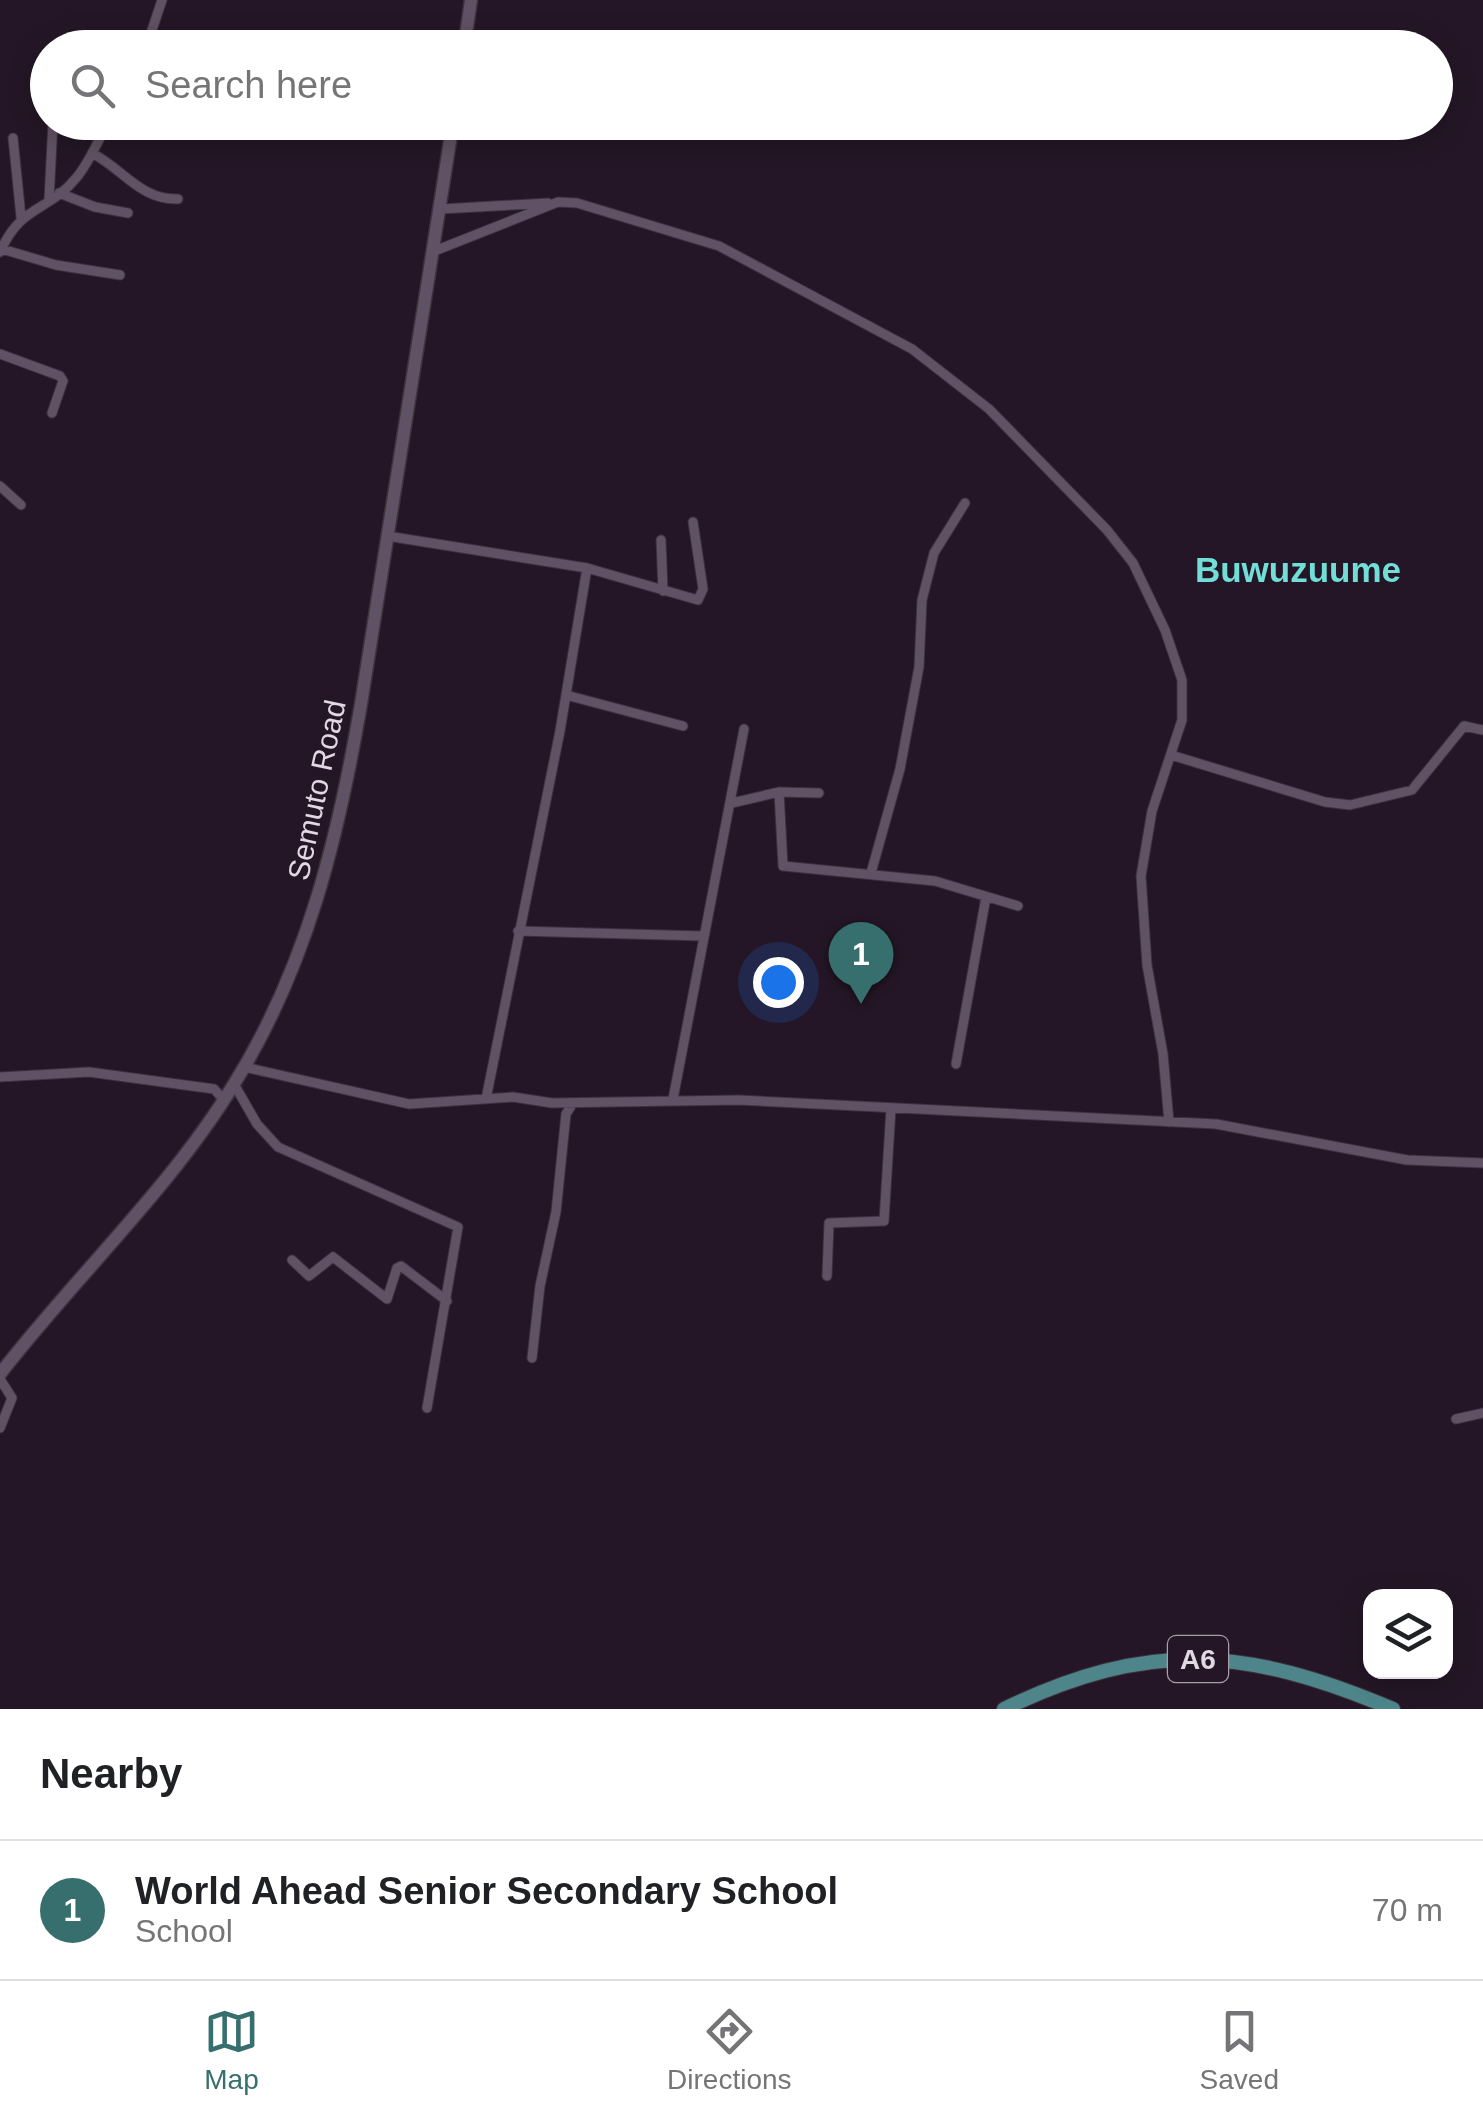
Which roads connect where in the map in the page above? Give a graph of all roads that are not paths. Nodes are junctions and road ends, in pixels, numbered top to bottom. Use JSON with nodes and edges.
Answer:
{"nodes":[{"id":1,"x":162,"y":0,"type":"edge"},
{"id":2,"x":470,"y":0,"type":"edge"},
{"id":3,"x":152,"y":30,"type":"edge"},
{"id":4,"x":466,"y":30,"type":"edge"},
{"id":5,"x":13,"y":138,"type":"dead end"},
{"id":6,"x":52,"y":140,"type":"edge"},
{"id":7,"x":98,"y":140,"type":"edge"},
{"id":8,"x":451,"y":140,"type":"edge"},
{"id":9,"x":92,"y":152,"type":"junction"},
{"id":10,"x":60,"y":193,"type":"junction"},
{"id":11,"x":178,"y":199,"type":"dead end"},
{"id":12,"x":50,"y":200,"type":"junction"},
{"id":13,"x":558,"y":202,"type":"junction"},
{"id":14,"x":441,"y":209,"type":"junction"},
{"id":15,"x":128,"y":212,"type":"dead end"},
{"id":16,"x":21,"y":217,"type":"junction"},
{"id":17,"x":1,"y":251,"type":"edge"},
{"id":18,"x":432,"y":252,"type":"junction"},
{"id":19,"x":120,"y":274,"type":"dead end"},
{"id":20,"x":0,"y":354,"type":"edge"},
{"id":21,"x":52,"y":413,"type":"dead end"},
{"id":22,"x":0,"y":486,"type":"edge"},
{"id":23,"x":965,"y":503,"type":"dead end"},
{"id":24,"x":21,"y":506,"type":"dead end"},
{"id":25,"x":693,"y":522,"type":"dead end"},
{"id":26,"x":387,"y":536,"type":"junction"},
{"id":27,"x":661,"y":540,"type":"dead end"},
{"id":28,"x":587,"y":568,"type":"junction"},
{"id":29,"x":662,"y":591,"type":"junction"},
{"id":30,"x":566,"y":695,"type":"junction"},
{"id":31,"x":683,"y":726,"type":"dead end"},
{"id":32,"x":744,"y":730,"type":"dead end"},
{"id":33,"x":1483,"y":730,"type":"edge"},
{"id":34,"x":1171,"y":755,"type":"junction"},
{"id":35,"x":779,"y":792,"type":"junction"},
{"id":36,"x":819,"y":793,"type":"dead end"},
{"id":37,"x":732,"y":803,"type":"junction"},
{"id":38,"x":870,"y":873,"type":"junction"},
{"id":39,"x":986,"y":897,"type":"junction"},
{"id":40,"x":1018,"y":906,"type":"dead end"},
{"id":41,"x":518,"y":931,"type":"junction"},
{"id":42,"x":703,"y":936,"type":"junction"},
{"id":43,"x":956,"y":1064,"type":"dead end"},
{"id":44,"x":244,"y":1067,"type":"junction"},
{"id":45,"x":0,"y":1077,"type":"edge"},
{"id":46,"x":234,"y":1084,"type":"junction"},
{"id":47,"x":486,"y":1099,"type":"junction"},
{"id":48,"x":672,"y":1099,"type":"junction"},
{"id":49,"x":224,"y":1100,"type":"junction"},
{"id":50,"x":574,"y":1102,"type":"junction"},
{"id":51,"x":891,"y":1108,"type":"junction"},
{"id":52,"x":1169,"y":1122,"type":"junction"},
{"id":53,"x":1483,"y":1163,"type":"edge"},
{"id":54,"x":292,"y":1260,"type":"dead end"},
{"id":55,"x":827,"y":1276,"type":"dead end"},
{"id":56,"x":447,"y":1301,"type":"junction"},
{"id":57,"x":532,"y":1358,"type":"dead end"},
{"id":58,"x":0,"y":1376,"type":"edge"},
{"id":59,"x":427,"y":1408,"type":"dead end"},
{"id":60,"x":1483,"y":1414,"type":"edge"},
{"id":61,"x":1456,"y":1420,"type":"dead end"},
{"id":62,"x":0,"y":1428,"type":"edge"},
{"id":63,"x":1004,"y":1709,"type":"edge"},
{"id":64,"x":1392,"y":1709,"type":"edge"}],
"edges":[{"from":1,"to":3,"type":"street"},
{"from":2,"to":4,"type":"main road"},
{"from":5,"to":16,"type":"street"},
{"from":6,"to":12,"type":"street"},
{"from":7,"to":9,"type":"street"},
{"from":8,"to":14,"type":"main road","name":"Semuto Road"},
{"from":9,"to":10,"type":"street"},
{"from":9,"to":11,"type":"street"},
{"from":10,"to":12,"type":"street"},
{"from":10,"to":15,"type":"street"},
{"from":12,"to":16,"type":"street"},
{"from":13,"to":14,"type":"street"},
{"from":13,"to":18,"type":"street"},
{"from":13,"to":34,"type":"street"},
{"from":14,"to":18,"type":"main road","name":"Semuto Road"},
{"from":16,"to":17,"type":"street"},
{"from":17,"to":19,"type":"street"},
{"from":18,"to":26,"type":"main road","name":"Semuto Road"},
{"from":20,"to":21,"type":"street"},
{"from":22,"to":24,"type":"street"},
{"from":23,"to":38,"type":"street"},
{"from":25,"to":29,"type":"street"},
{"from":26,"to":28,"type":"street"},
{"from":26,"to":44,"type":"main road","name":"Semuto Road"},
{"from":27,"to":29,"type":"street"},
{"from":28,"to":29,"type":"street"},
{"from":28,"to":30,"type":"street"},
{"from":30,"to":31,"type":"street"},
{"from":30,"to":41,"type":"street"},
{"from":32,"to":37,"type":"street"},
{"from":33,"to":34,"type":"street"},
{"from":34,"to":52,"type":"street"},
{"from":35,"to":36,"type":"street"},
{"from":35,"to":37,"type":"street"},
{"from":35,"to":38,"type":"street"},
{"from":37,"to":42,"type":"street"},
{"from":38,"to":39,"type":"street"},
{"from":39,"to":40,"type":"street"},
{"from":39,"to":43,"type":"street"},
{"from":41,"to":42,"type":"street"},
{"from":41,"to":47,"type":"street"},
{"from":42,"to":48,"type":"street"},
{"from":44,"to":46,"type":"main road","name":"Semuto Road"},
{"from":44,"to":47,"type":"street"},
{"from":45,"to":49,"type":"street"},
{"from":46,"to":49,"type":"main road","name":"Semuto Road"},
{"from":46,"to":56,"type":"street"},
{"from":47,"to":50,"type":"street"},
{"from":48,"to":50,"type":"street"},
{"from":48,"to":51,"type":"street"},
{"from":49,"to":58,"type":"main road","name":"Semuto Road"},
{"from":50,"to":57,"type":"street"},
{"from":51,"to":52,"type":"street"},
{"from":51,"to":55,"type":"street"},
{"from":52,"to":53,"type":"street"},
{"from":54,"to":56,"type":"street"},
{"from":56,"to":59,"type":"street"},
{"from":58,"to":62,"type":"street"},
{"from":60,"to":61,"type":"street"},
{"from":63,"to":64,"type":"main road","number":"A6"}]}
